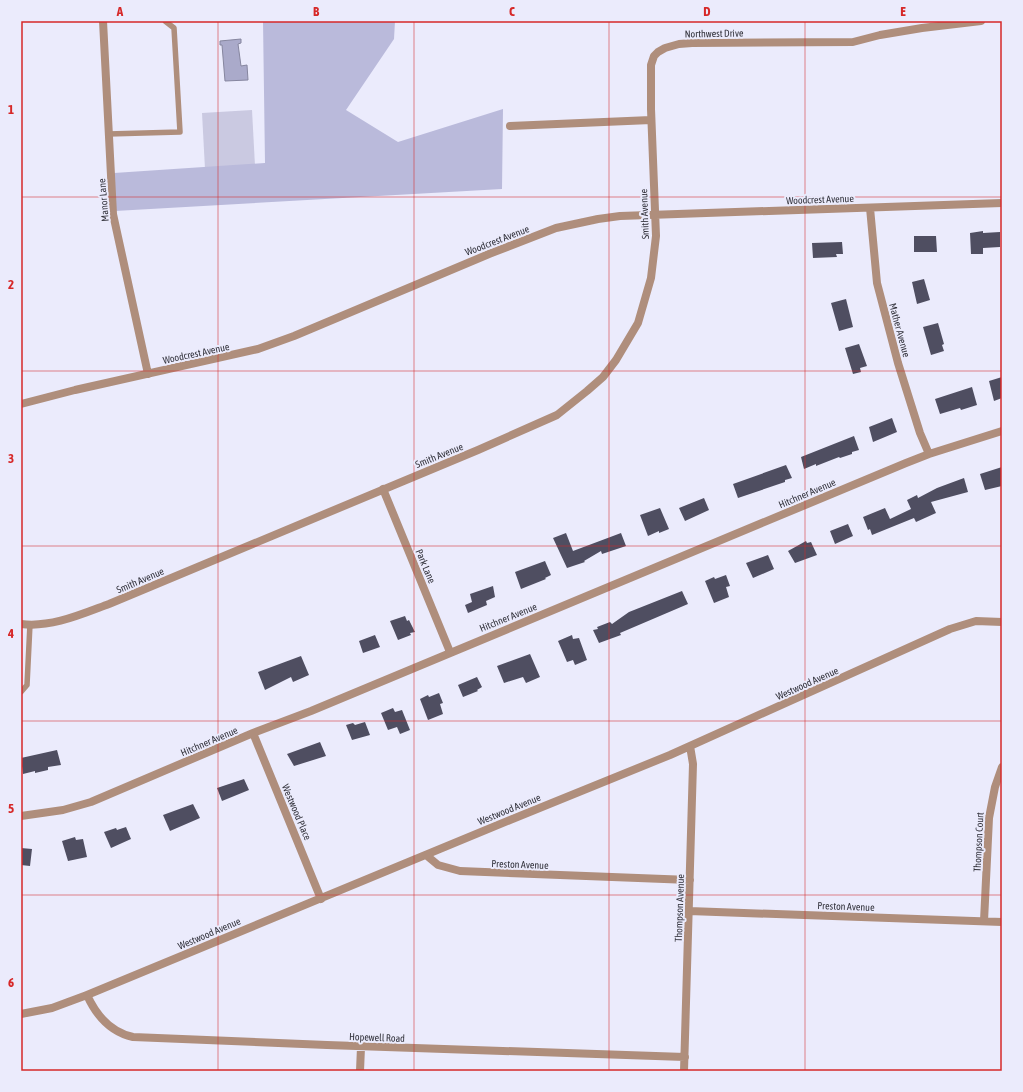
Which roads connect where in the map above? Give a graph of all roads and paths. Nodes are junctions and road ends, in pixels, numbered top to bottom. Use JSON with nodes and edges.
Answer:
{"nodes":[{"id":1,"x":103,"y":21,"type":"edge"},
{"id":2,"x":165,"y":21,"type":"edge"},
{"id":3,"x":981,"y":21,"type":"edge"},
{"id":4,"x":651,"y":120,"type":"junction"},
{"id":5,"x":510,"y":126,"type":"dead end"},
{"id":6,"x":108,"y":134,"type":"junction"},
{"id":7,"x":1002,"y":203,"type":"edge"},
{"id":8,"x":870,"y":208,"type":"junction"},
{"id":9,"x":655,"y":215,"type":"junction"},
{"id":10,"x":148,"y":374,"type":"junction"},
{"id":11,"x":21,"y":404,"type":"edge"},
{"id":12,"x":1002,"y":432,"type":"edge"},
{"id":13,"x":929,"y":454,"type":"junction"},
{"id":14,"x":382,"y":489,"type":"junction"},
{"id":15,"x":1002,"y":622,"type":"edge"},
{"id":16,"x":21,"y":624,"type":"edge"},
{"id":17,"x":30,"y":624,"type":"junction"},
{"id":18,"x":450,"y":652,"type":"junction"},
{"id":19,"x":21,"y":692,"type":"edge"},
{"id":20,"x":253,"y":733,"type":"junction"},
{"id":21,"x":690,"y":746,"type":"junction"},
{"id":22,"x":1002,"y":767,"type":"edge"},
{"id":23,"x":21,"y":816,"type":"edge"},
{"id":24,"x":426,"y":855,"type":"junction"},
{"id":25,"x":690,"y":880,"type":"junction"},
{"id":26,"x":321,"y":898,"type":"junction"},
{"id":27,"x":689,"y":910,"type":"junction"},
{"id":28,"x":984,"y":921,"type":"junction"},
{"id":29,"x":1002,"y":922,"type":"edge"},
{"id":30,"x":87,"y":995,"type":"junction"},
{"id":31,"x":21,"y":1014,"type":"edge"},
{"id":32,"x":361,"y":1047,"type":"junction"},
{"id":33,"x":685,"y":1057,"type":"junction"},
{"id":34,"x":360,"y":1071,"type":"edge"},
{"id":35,"x":684,"y":1071,"type":"edge"}],
"edges":[{"from":1,"to":6,"type":"street","name":"Manor Lane"},
{"from":2,"to":6,"type":"lane"},
{"from":3,"to":4,"type":"street","name":"Northwest Drive"},
{"from":4,"to":5,"type":"street"},
{"from":4,"to":9,"type":"street","name":"Smith Avenue"},
{"from":6,"to":10,"type":"street","name":"Manor Lane"},
{"from":7,"to":8,"type":"street","name":"Woodcrest Avenue"},
{"from":8,"to":9,"type":"street","name":"Woodcrest Avenue"},
{"from":8,"to":13,"type":"street","name":"Mather Avenue"},
{"from":9,"to":10,"type":"street","name":"Woodcrest Avenue"},
{"from":9,"to":14,"type":"street","name":"Smith Avenue"},
{"from":10,"to":11,"type":"street","name":"Woodcrest Avenue"},
{"from":12,"to":13,"type":"street","name":"Hitchner Avenue"},
{"from":13,"to":18,"type":"street","name":"Hitchner Avenue"},
{"from":14,"to":17,"type":"street","name":"Smith Avenue"},
{"from":14,"to":18,"type":"street","name":"Park Lane"},
{"from":15,"to":21,"type":"street","name":"Westwood Avenue"},
{"from":16,"to":17,"type":"street","name":"Smith Avenue"},
{"from":17,"to":19,"type":"lane"},
{"from":18,"to":20,"type":"street","name":"Hitchner Avenue"},
{"from":20,"to":23,"type":"street","name":"Hitchner Avenue"},
{"from":20,"to":26,"type":"street","name":"Westwood Place"},
{"from":21,"to":24,"type":"street","name":"Westwood Avenue"},
{"from":21,"to":25,"type":"street","name":"Thompson Avenue"},
{"from":22,"to":28,"type":"street","name":"Thompson Court"},
{"from":24,"to":25,"type":"street","name":"Preston Avenue"},
{"from":24,"to":26,"type":"street","name":"Westwood Avenue"},
{"from":25,"to":27,"type":"street","name":"Thompson Avenue"},
{"from":26,"to":30,"type":"street","name":"Westwood Avenue"},
{"from":27,"to":28,"type":"street","name":"Preston Avenue"},
{"from":27,"to":33,"type":"street","name":"Thompson Avenue"},
{"from":28,"to":29,"type":"street","name":"Preston Avenue"},
{"from":30,"to":31,"type":"street","name":"Westwood Avenue"},
{"from":30,"to":32,"type":"street","name":"Hopewell Road"},
{"from":32,"to":33,"type":"street","name":"Hopewell Road"},
{"from":32,"to":34,"type":"street"},
{"from":33,"to":35,"type":"street","name":"Thompson Avenue"}]}
